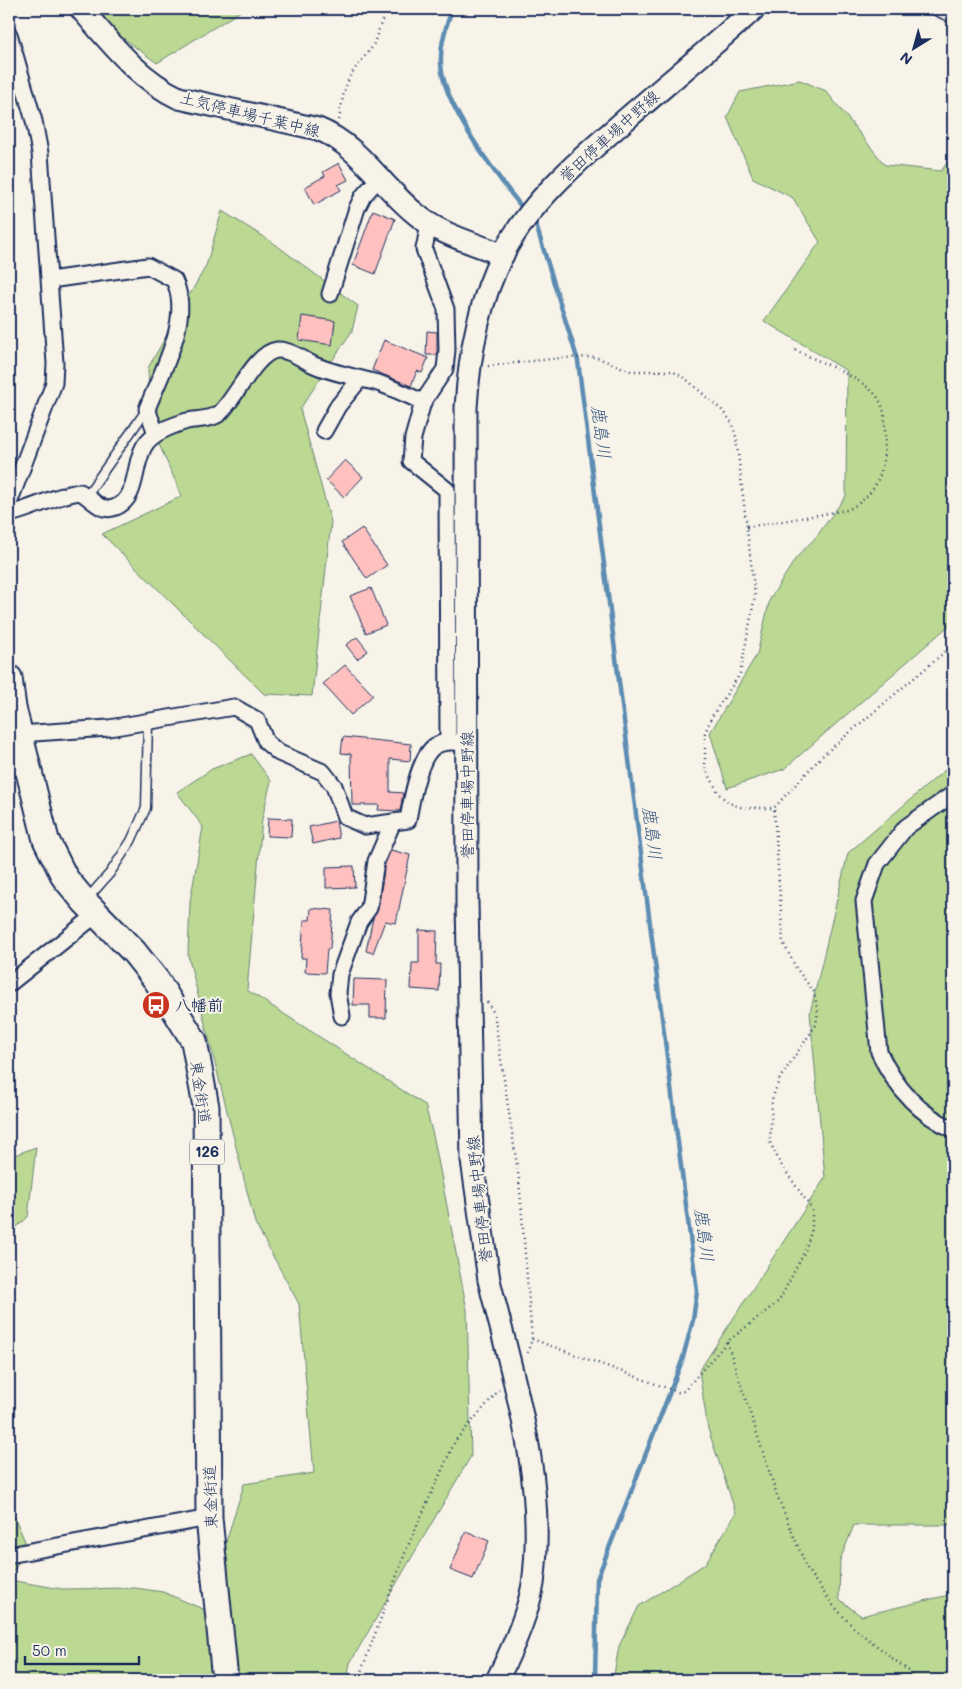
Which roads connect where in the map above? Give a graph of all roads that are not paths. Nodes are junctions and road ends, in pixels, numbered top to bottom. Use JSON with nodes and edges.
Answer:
{"nodes":[{"id":1,"x":81,"y":9,"type":"edge"},
{"id":2,"x":754,"y":9,"type":"edge"},
{"id":3,"x":932,"y":9,"type":"edge"},
{"id":4,"x":953,"y":19,"type":"edge"},
{"id":5,"x":9,"y":34,"type":"edge"},
{"id":6,"x":379,"y":178,"type":"junction"},
{"id":7,"x":429,"y":224,"type":"junction"},
{"id":8,"x":503,"y":255,"type":"junction"},
{"id":9,"x":50,"y":280,"type":"junction"},
{"id":10,"x":330,"y":294,"type":"dead end"},
{"id":11,"x":468,"y":368,"type":"junction"},
{"id":12,"x":445,"y":369,"type":"junction"},
{"id":13,"x":360,"y":379,"type":"junction"},
{"id":14,"x":423,"y":402,"type":"junction"},
{"id":15,"x":146,"y":409,"type":"junction"},
{"id":16,"x":324,"y":431,"type":"dead end"},
{"id":17,"x":156,"y":433,"type":"junction"},
{"id":18,"x":87,"y":495,"type":"junction"},
{"id":19,"x":9,"y":503,"type":"edge"},
{"id":20,"x":9,"y":514,"type":"edge"},
{"id":21,"x":9,"y":678,"type":"edge"},
{"id":22,"x":148,"y":721,"type":"junction"},
{"id":23,"x":20,"y":734,"type":"junction"},
{"id":24,"x":457,"y":742,"type":"junction"},
{"id":25,"x":18,"y":770,"type":"edge"},
{"id":26,"x":953,"y":794,"type":"edge"},
{"id":27,"x":393,"y":822,"type":"junction"},
{"id":28,"x":91,"y":908,"type":"junction"},
{"id":29,"x":9,"y":984,"type":"edge"},
{"id":30,"x":342,"y":1016,"type":"dead end"},
{"id":31,"x":953,"y":1130,"type":"edge"},
{"id":32,"x":209,"y":1518,"type":"junction"},
{"id":33,"x":9,"y":1556,"type":"edge"},
{"id":34,"x":225,"y":1680,"type":"edge"},
{"id":35,"x":497,"y":1680,"type":"edge"}],
"edges":[{"from":1,"to":6,"type":"main road","name":"土気停車場千葉中線"},
{"from":2,"to":8,"type":"main road","name":"誉田停車場中野線"},
{"from":3,"to":4,"type":"lane"},
{"from":5,"to":9,"type":"street"},
{"from":6,"to":7,"type":"main road","name":"土気停車場千葉中線"},
{"from":6,"to":10,"type":"street"},
{"from":7,"to":8,"type":"main road","name":"土気停車場千葉中線"},
{"from":7,"to":12,"type":"street"},
{"from":8,"to":11,"type":"main road","name":"誉田停車場中野線"},
{"from":9,"to":15,"type":"street"},
{"from":9,"to":19,"type":"street"},
{"from":11,"to":12,"type":"street"},
{"from":11,"to":24,"type":"main road","name":"誉田停車場中野線"},
{"from":12,"to":14,"type":"street"},
{"from":13,"to":14,"type":"street"},
{"from":13,"to":16,"type":"street"},
{"from":13,"to":17,"type":"street"},
{"from":14,"to":24,"type":"street"},
{"from":15,"to":17,"type":"street"},
{"from":15,"to":18,"type":"lane"},
{"from":17,"to":18,"type":"street"},
{"from":18,"to":20,"type":"street"},
{"from":21,"to":23,"type":"highway","name":"東金街道","number":"126"},
{"from":22,"to":23,"type":"street"},
{"from":22,"to":27,"type":"street"},
{"from":22,"to":28,"type":"lane"},
{"from":23,"to":25,"type":"highway","name":"東金街道","number":"126"},
{"from":24,"to":27,"type":"street"},
{"from":24,"to":35,"type":"main road","name":"誉田停車場中野線","bridge":true},
{"from":25,"to":28,"type":"highway","name":"東金街道","number":"126"},
{"from":26,"to":31,"type":"street"},
{"from":27,"to":30,"type":"street"},
{"from":28,"to":29,"type":"street"},
{"from":28,"to":32,"type":"highway","name":"東金街道","number":"126"},
{"from":32,"to":33,"type":"street"},
{"from":32,"to":34,"type":"highway","name":"東金街道","number":"126"}]}
